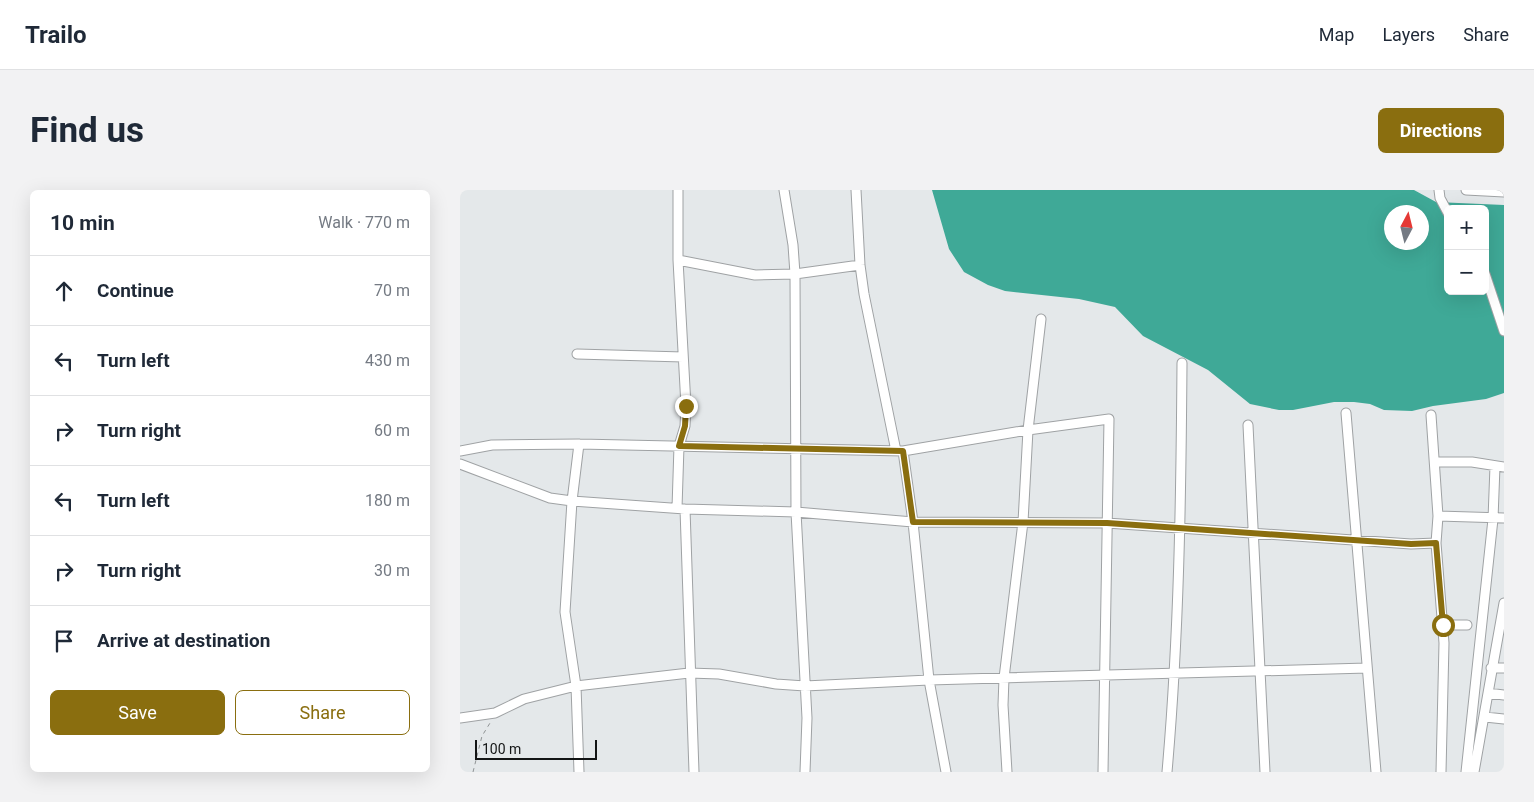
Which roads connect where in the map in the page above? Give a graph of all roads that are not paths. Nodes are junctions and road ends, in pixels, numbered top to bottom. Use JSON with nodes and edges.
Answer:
{"nodes":[{"id":1,"x":678,"y":190,"type":"edge"},
{"id":2,"x":784,"y":190,"type":"edge"},
{"id":3,"x":856,"y":190,"type":"edge"},
{"id":4,"x":1439,"y":190,"type":"edge"},
{"id":5,"x":1466,"y":190,"type":"edge"},
{"id":6,"x":1504,"y":192,"type":"edge"},
{"id":7,"x":1444,"y":206,"type":"edge"},
{"id":8,"x":678,"y":260,"type":"junction"},
{"id":9,"x":860,"y":264,"type":"junction"},
{"id":10,"x":795,"y":274,"type":"junction"},
{"id":11,"x":1489,"y":286,"type":"edge"},
{"id":12,"x":1041,"y":319,"type":"dead end"},
{"id":13,"x":1504,"y":331,"type":"edge"},
{"id":14,"x":577,"y":354,"type":"dead end"},
{"id":15,"x":683,"y":357,"type":"junction"},
{"id":16,"x":1182,"y":363,"type":"dead end"},
{"id":17,"x":1346,"y":413,"type":"dead end"},
{"id":18,"x":1431,"y":415,"type":"dead end"},
{"id":19,"x":1248,"y":425,"type":"dead end"},
{"id":20,"x":1028,"y":430,"type":"junction"},
{"id":21,"x":579,"y":444,"type":"junction"},
{"id":22,"x":679,"y":446,"type":"junction"},
{"id":23,"x":797,"y":450,"type":"junction"},
{"id":24,"x":460,"y":451,"type":"edge"},
{"id":25,"x":899,"y":451,"type":"junction"},
{"id":26,"x":1435,"y":462,"type":"junction"},
{"id":27,"x":460,"y":464,"type":"edge"},
{"id":28,"x":1500,"y":466,"type":"edge"},
{"id":29,"x":572,"y":501,"type":"junction"},
{"id":30,"x":681,"y":508,"type":"junction"},
{"id":31,"x":796,"y":512,"type":"junction"},
{"id":32,"x":1438,"y":516,"type":"junction"},
{"id":33,"x":1504,"y":518,"type":"edge"},
{"id":34,"x":1493,"y":519,"type":"junction"},
{"id":35,"x":913,"y":522,"type":"junction"},
{"id":36,"x":1023,"y":522,"type":"junction"},
{"id":37,"x":1107,"y":523,"type":"junction"},
{"id":38,"x":1181,"y":527,"type":"junction"},
{"id":39,"x":1252,"y":532,"type":"junction"},
{"id":40,"x":1356,"y":541,"type":"junction"},
{"id":41,"x":1436,"y":543,"type":"junction"},
{"id":42,"x":1504,"y":603,"type":"edge"},
{"id":43,"x":1502,"y":618,"type":"edge"},
{"id":44,"x":1443,"y":625,"type":"junction"},
{"id":45,"x":1467,"y":625,"type":"dead end"},
{"id":46,"x":1367,"y":668,"type":"junction"},
{"id":47,"x":1491,"y":668,"type":"junction"},
{"id":48,"x":1504,"y":668,"type":"edge"},
{"id":49,"x":1259,"y":671,"type":"junction"},
{"id":50,"x":689,"y":673,"type":"junction"},
{"id":51,"x":1176,"y":673,"type":"junction"},
{"id":52,"x":1104,"y":676,"type":"junction"},
{"id":53,"x":1004,"y":678,"type":"junction"},
{"id":54,"x":929,"y":680,"type":"junction"},
{"id":55,"x":576,"y":686,"type":"junction"},
{"id":56,"x":805,"y":686,"type":"junction"},
{"id":57,"x":1488,"y":693,"type":"junction"},
{"id":58,"x":1504,"y":694,"type":"edge"},
{"id":59,"x":1485,"y":717,"type":"junction"},
{"id":60,"x":460,"y":718,"type":"edge"},
{"id":61,"x":1504,"y":719,"type":"edge"},
{"id":62,"x":579,"y":772,"type":"edge"},
{"id":63,"x":694,"y":772,"type":"edge"},
{"id":64,"x":805,"y":772,"type":"edge"},
{"id":65,"x":946,"y":772,"type":"edge"},
{"id":66,"x":1007,"y":772,"type":"edge"},
{"id":67,"x":1103,"y":772,"type":"edge"},
{"id":68,"x":1167,"y":772,"type":"edge"},
{"id":69,"x":1265,"y":772,"type":"edge"},
{"id":70,"x":1376,"y":772,"type":"edge"},
{"id":71,"x":1442,"y":772,"type":"edge"},
{"id":72,"x":1466,"y":772,"type":"edge"},
{"id":73,"x":1474,"y":772,"type":"edge"}],
"edges":[{"from":1,"to":8,"type":"street"},
{"from":2,"to":10,"type":"street"},
{"from":3,"to":9,"type":"street"},
{"from":4,"to":7,"type":"street"},
{"from":5,"to":6,"type":"street"},
{"from":8,"to":10,"type":"street"},
{"from":8,"to":15,"type":"street"},
{"from":9,"to":10,"type":"street"},
{"from":9,"to":25,"type":"street"},
{"from":10,"to":23,"type":"street"},
{"from":11,"to":13,"type":"street"},
{"from":12,"to":20,"type":"street"},
{"from":14,"to":15,"type":"street"},
{"from":15,"to":22,"type":"street"},
{"from":16,"to":38,"type":"street"},
{"from":17,"to":40,"type":"street"},
{"from":18,"to":26,"type":"street"},
{"from":19,"to":39,"type":"street"},
{"from":20,"to":25,"type":"street"},
{"from":20,"to":36,"type":"street"},
{"from":20,"to":37,"type":"street"},
{"from":21,"to":22,"type":"street"},
{"from":21,"to":24,"type":"street"},
{"from":21,"to":29,"type":"street"},
{"from":22,"to":23,"type":"street"},
{"from":22,"to":30,"type":"street"},
{"from":23,"to":25,"type":"street"},
{"from":23,"to":31,"type":"street"},
{"from":25,"to":35,"type":"street"},
{"from":26,"to":28,"type":"street"},
{"from":26,"to":32,"type":"street"},
{"from":27,"to":29,"type":"street"},
{"from":28,"to":34,"type":"street"},
{"from":29,"to":30,"type":"street"},
{"from":29,"to":55,"type":"street"},
{"from":30,"to":31,"type":"street"},
{"from":30,"to":50,"type":"street"},
{"from":31,"to":35,"type":"street"},
{"from":31,"to":56,"type":"street"},
{"from":32,"to":34,"type":"street"},
{"from":32,"to":41,"type":"street"},
{"from":33,"to":34,"type":"street"},
{"from":34,"to":72,"type":"street"},
{"from":35,"to":36,"type":"street"},
{"from":35,"to":54,"type":"street"},
{"from":36,"to":37,"type":"street"},
{"from":36,"to":53,"type":"street"},
{"from":37,"to":38,"type":"street"},
{"from":37,"to":52,"type":"street"},
{"from":38,"to":39,"type":"street"},
{"from":38,"to":51,"type":"street"},
{"from":39,"to":40,"type":"street"},
{"from":39,"to":49,"type":"street"},
{"from":40,"to":41,"type":"street"},
{"from":40,"to":46,"type":"street"},
{"from":41,"to":44,"type":"street"},
{"from":42,"to":43,"type":"street"},
{"from":43,"to":47,"type":"street"},
{"from":44,"to":45,"type":"street"},
{"from":44,"to":71,"type":"street"},
{"from":46,"to":49,"type":"street"},
{"from":46,"to":70,"type":"street"},
{"from":47,"to":48,"type":"street"},
{"from":47,"to":57,"type":"street"},
{"from":49,"to":51,"type":"street"},
{"from":49,"to":69,"type":"street"},
{"from":50,"to":55,"type":"street"},
{"from":50,"to":56,"type":"street"},
{"from":50,"to":63,"type":"street"},
{"from":51,"to":52,"type":"street"},
{"from":51,"to":68,"type":"street"},
{"from":52,"to":53,"type":"street"},
{"from":52,"to":67,"type":"street"},
{"from":53,"to":54,"type":"street"},
{"from":53,"to":66,"type":"street"},
{"from":54,"to":56,"type":"street"},
{"from":54,"to":65,"type":"street"},
{"from":55,"to":60,"type":"street"},
{"from":55,"to":62,"type":"street"},
{"from":56,"to":64,"type":"street"},
{"from":57,"to":58,"type":"street"},
{"from":57,"to":59,"type":"street"},
{"from":59,"to":61,"type":"street"},
{"from":59,"to":73,"type":"street"}]}
